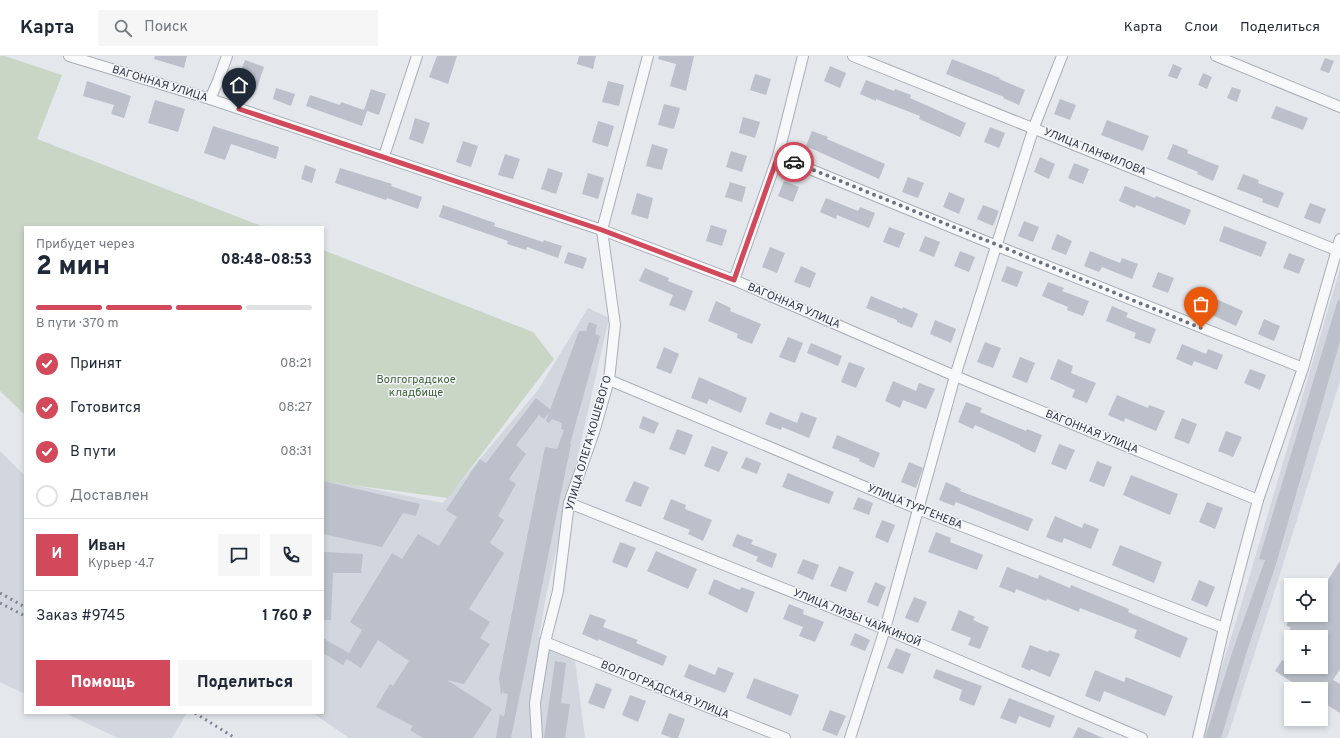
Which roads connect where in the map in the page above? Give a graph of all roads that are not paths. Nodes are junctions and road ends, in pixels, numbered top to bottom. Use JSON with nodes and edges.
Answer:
{"nodes":[{"id":1,"x":69,"y":56,"type":"edge"},
{"id":2,"x":227,"y":56,"type":"edge"},
{"id":3,"x":417,"y":56,"type":"edge"},
{"id":4,"x":648,"y":56,"type":"edge"},
{"id":5,"x":803,"y":56,"type":"edge"},
{"id":6,"x":853,"y":56,"type":"edge"},
{"id":7,"x":1062,"y":56,"type":"edge"},
{"id":8,"x":1216,"y":56,"type":"edge"},
{"id":9,"x":210,"y":99,"type":"junction"},
{"id":10,"x":1340,"y":107,"type":"edge"},
{"id":11,"x":1034,"y":127,"type":"junction"},
{"id":12,"x":384,"y":156,"type":"junction"},
{"id":13,"x":778,"y":156,"type":"junction"},
{"id":14,"x":602,"y":230,"type":"junction"},
{"id":15,"x":1340,"y":239,"type":"edge"},
{"id":16,"x":997,"y":246,"type":"junction"},
{"id":17,"x":1336,"y":250,"type":"junction"},
{"id":18,"x":734,"y":280,"type":"junction"},
{"id":19,"x":1303,"y":368,"type":"junction"},
{"id":20,"x":955,"y":376,"type":"junction"},
{"id":21,"x":609,"y":380,"type":"junction"},
{"id":22,"x":1258,"y":500,"type":"junction"},
{"id":23,"x":569,"y":503,"type":"junction"},
{"id":24,"x":918,"y":509,"type":"junction"},
{"id":25,"x":1224,"y":628,"type":"junction"},
{"id":26,"x":885,"y":629,"type":"junction"},
{"id":27,"x":545,"y":642,"type":"junction"},
{"id":28,"x":536,"y":738,"type":"edge"},
{"id":29,"x":784,"y":738,"type":"edge"},
{"id":30,"x":850,"y":738,"type":"edge"},
{"id":31,"x":1142,"y":738,"type":"edge"},
{"id":32,"x":1198,"y":738,"type":"edge"}],
"edges":[{"from":1,"to":9,"type":"street","name":"ВАГОННАЯ УЛИЦА"},
{"from":2,"to":9,"type":"street"},
{"from":3,"to":12,"type":"street"},
{"from":4,"to":14,"type":"street","name":"УЛИЦА ОЛЕГА КОШЕВОГО"},
{"from":5,"to":13,"type":"street"},
{"from":6,"to":11,"type":"street","name":"УЛИЦА ПАНФИЛОВА"},
{"from":7,"to":11,"type":"street"},
{"from":8,"to":10,"type":"street"},
{"from":9,"to":12,"type":"street","name":"ВАГОННАЯ УЛИЦА"},
{"from":11,"to":16,"type":"street"},
{"from":11,"to":17,"type":"street","name":"УЛИЦА ПАНФИЛОВА"},
{"from":12,"to":14,"type":"street","name":"ВАГОННАЯ УЛИЦА"},
{"from":13,"to":16,"type":"street"},
{"from":13,"to":18,"type":"street"},
{"from":14,"to":18,"type":"street","name":"ВАГОННАЯ УЛИЦА"},
{"from":14,"to":21,"type":"street","name":"УЛИЦА ОЛЕГА КОШЕВОГО"},
{"from":15,"to":17,"type":"street"},
{"from":16,"to":19,"type":"street"},
{"from":16,"to":20,"type":"street"},
{"from":17,"to":19,"type":"street"},
{"from":18,"to":20,"type":"street","name":"ВАГОННАЯ УЛИЦА"},
{"from":19,"to":22,"type":"street"},
{"from":20,"to":22,"type":"street","name":"ВАГОННАЯ УЛИЦА"},
{"from":20,"to":24,"type":"street"},
{"from":21,"to":23,"type":"street","name":"УЛИЦА ОЛЕГА КОШЕВОГО"},
{"from":21,"to":24,"type":"street","name":"УЛИЦА ТУРГЕНЕВА"},
{"from":22,"to":25,"type":"street"},
{"from":23,"to":26,"type":"street","name":"УЛИЦА ЛИЗЫ ЧАЙКИНОЙ"},
{"from":23,"to":27,"type":"street","name":"УЛИЦА ОЛЕГА КОШЕВОГО"},
{"from":24,"to":25,"type":"street","name":"УЛИЦА ТУРГЕНЕВА"},
{"from":24,"to":26,"type":"street"},
{"from":25,"to":32,"type":"street"},
{"from":26,"to":30,"type":"street"},
{"from":26,"to":31,"type":"street","name":"УЛИЦА ЛИЗЫ ЧАЙКИНОЙ"},
{"from":27,"to":28,"type":"street","name":"УЛИЦА ОЛЕГА КОШЕВОГО"},
{"from":27,"to":29,"type":"street","name":"ВОЛГОГРАДСКАЯ УЛИЦА"}]}
